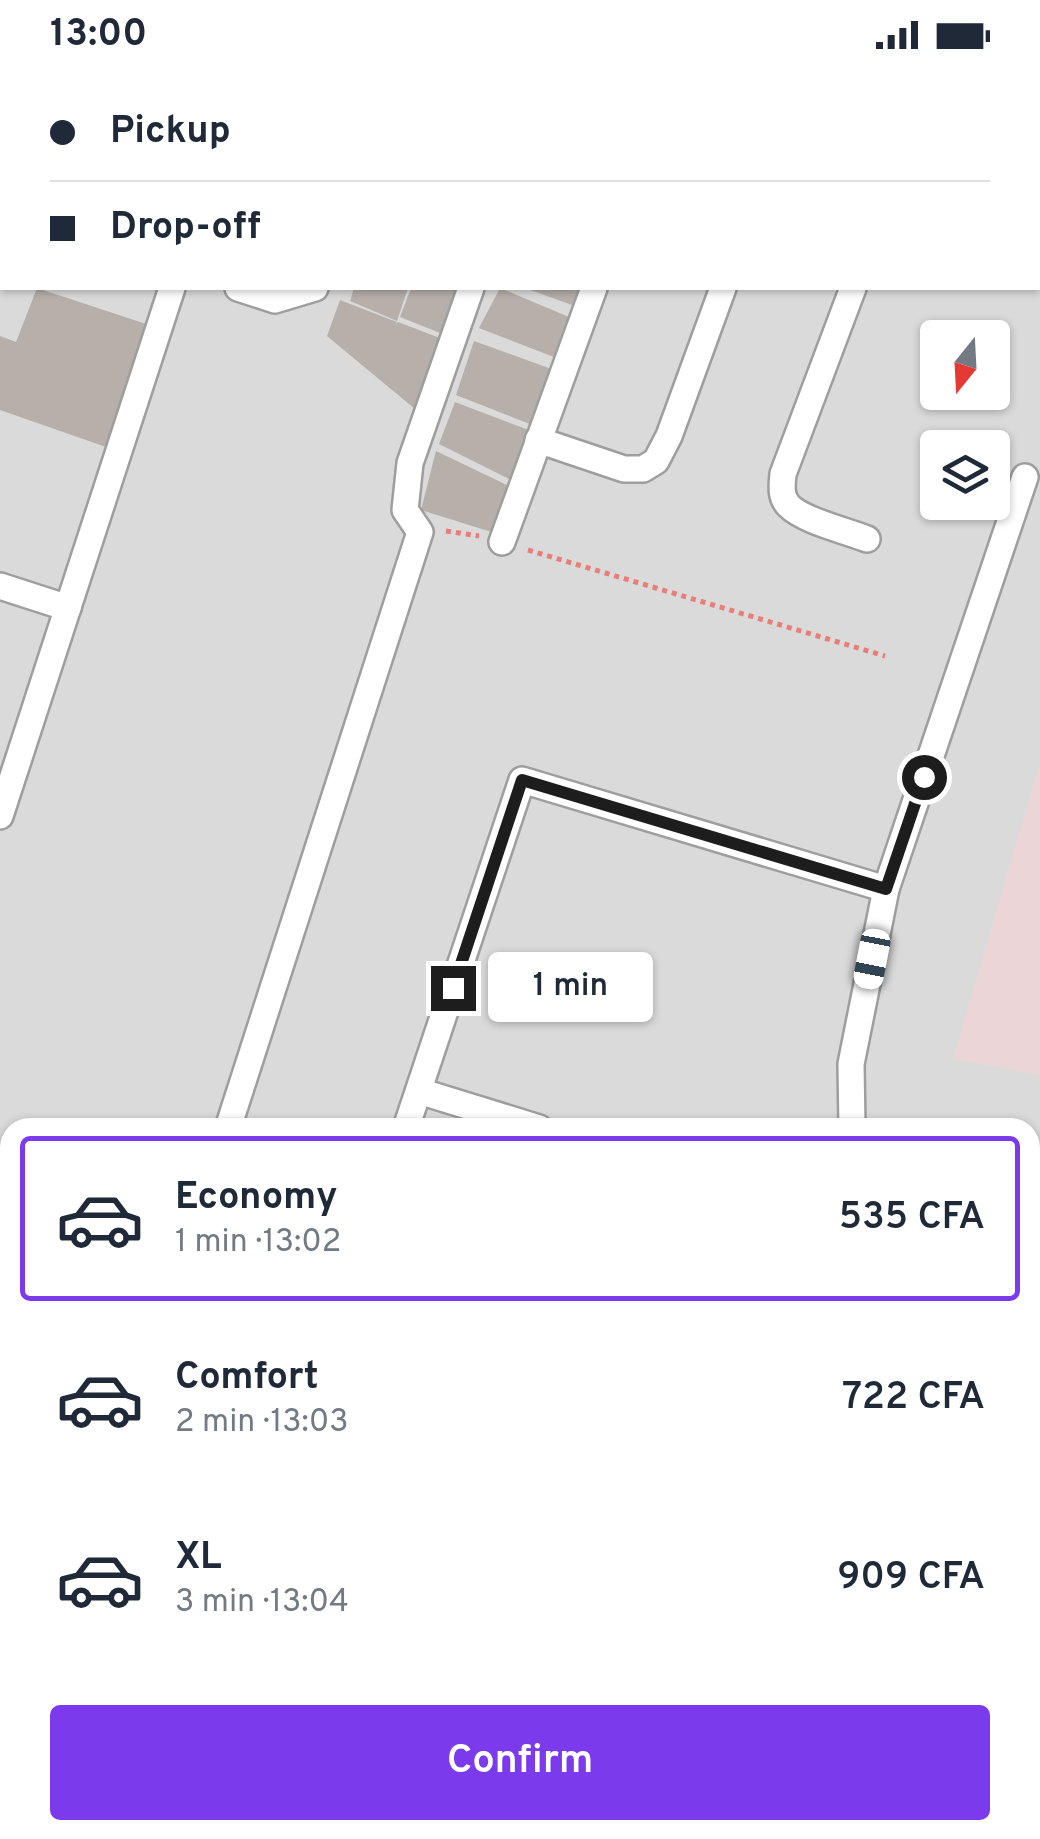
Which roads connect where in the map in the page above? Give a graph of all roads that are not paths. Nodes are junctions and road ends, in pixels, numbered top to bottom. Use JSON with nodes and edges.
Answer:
{"nodes":[{"id":1,"x":171,"y":290,"type":"edge"},
{"id":2,"x":244,"y":290,"type":"edge"},
{"id":3,"x":308,"y":290,"type":"edge"},
{"id":4,"x":470,"y":290,"type":"edge"},
{"id":5,"x":593,"y":290,"type":"edge"},
{"id":6,"x":722,"y":290,"type":"edge"},
{"id":7,"x":852,"y":290,"type":"edge"},
{"id":8,"x":538,"y":440,"type":"junction"},
{"id":9,"x":1025,"y":476,"type":"dead end"},
{"id":10,"x":867,"y":539,"type":"dead end"},
{"id":11,"x":502,"y":542,"type":"road end"},
{"id":12,"x":0,"y":586,"type":"edge"},
{"id":13,"x":68,"y":608,"type":"junction"},
{"id":14,"x":0,"y":816,"type":"edge"},
{"id":15,"x":886,"y":889,"type":"junction"},
{"id":16,"x":418,"y":1091,"type":"junction"},
{"id":17,"x":231,"y":1118,"type":"edge"},
{"id":18,"x":409,"y":1118,"type":"edge"},
{"id":19,"x":506,"y":1118,"type":"edge"},
{"id":20,"x":852,"y":1118,"type":"edge"}],
"edges":[{"from":1,"to":13,"type":"street"},
{"from":2,"to":3,"type":"street"},
{"from":4,"to":17,"type":"street"},
{"from":5,"to":8,"type":"street"},
{"from":6,"to":8,"type":"street"},
{"from":7,"to":10,"type":"street"},
{"from":8,"to":11,"type":"street"},
{"from":9,"to":15,"type":"street"},
{"from":12,"to":13,"type":"street"},
{"from":13,"to":14,"type":"street"},
{"from":15,"to":16,"type":"street"},
{"from":15,"to":20,"type":"street"},
{"from":16,"to":18,"type":"street"},
{"from":16,"to":19,"type":"street"}]}
